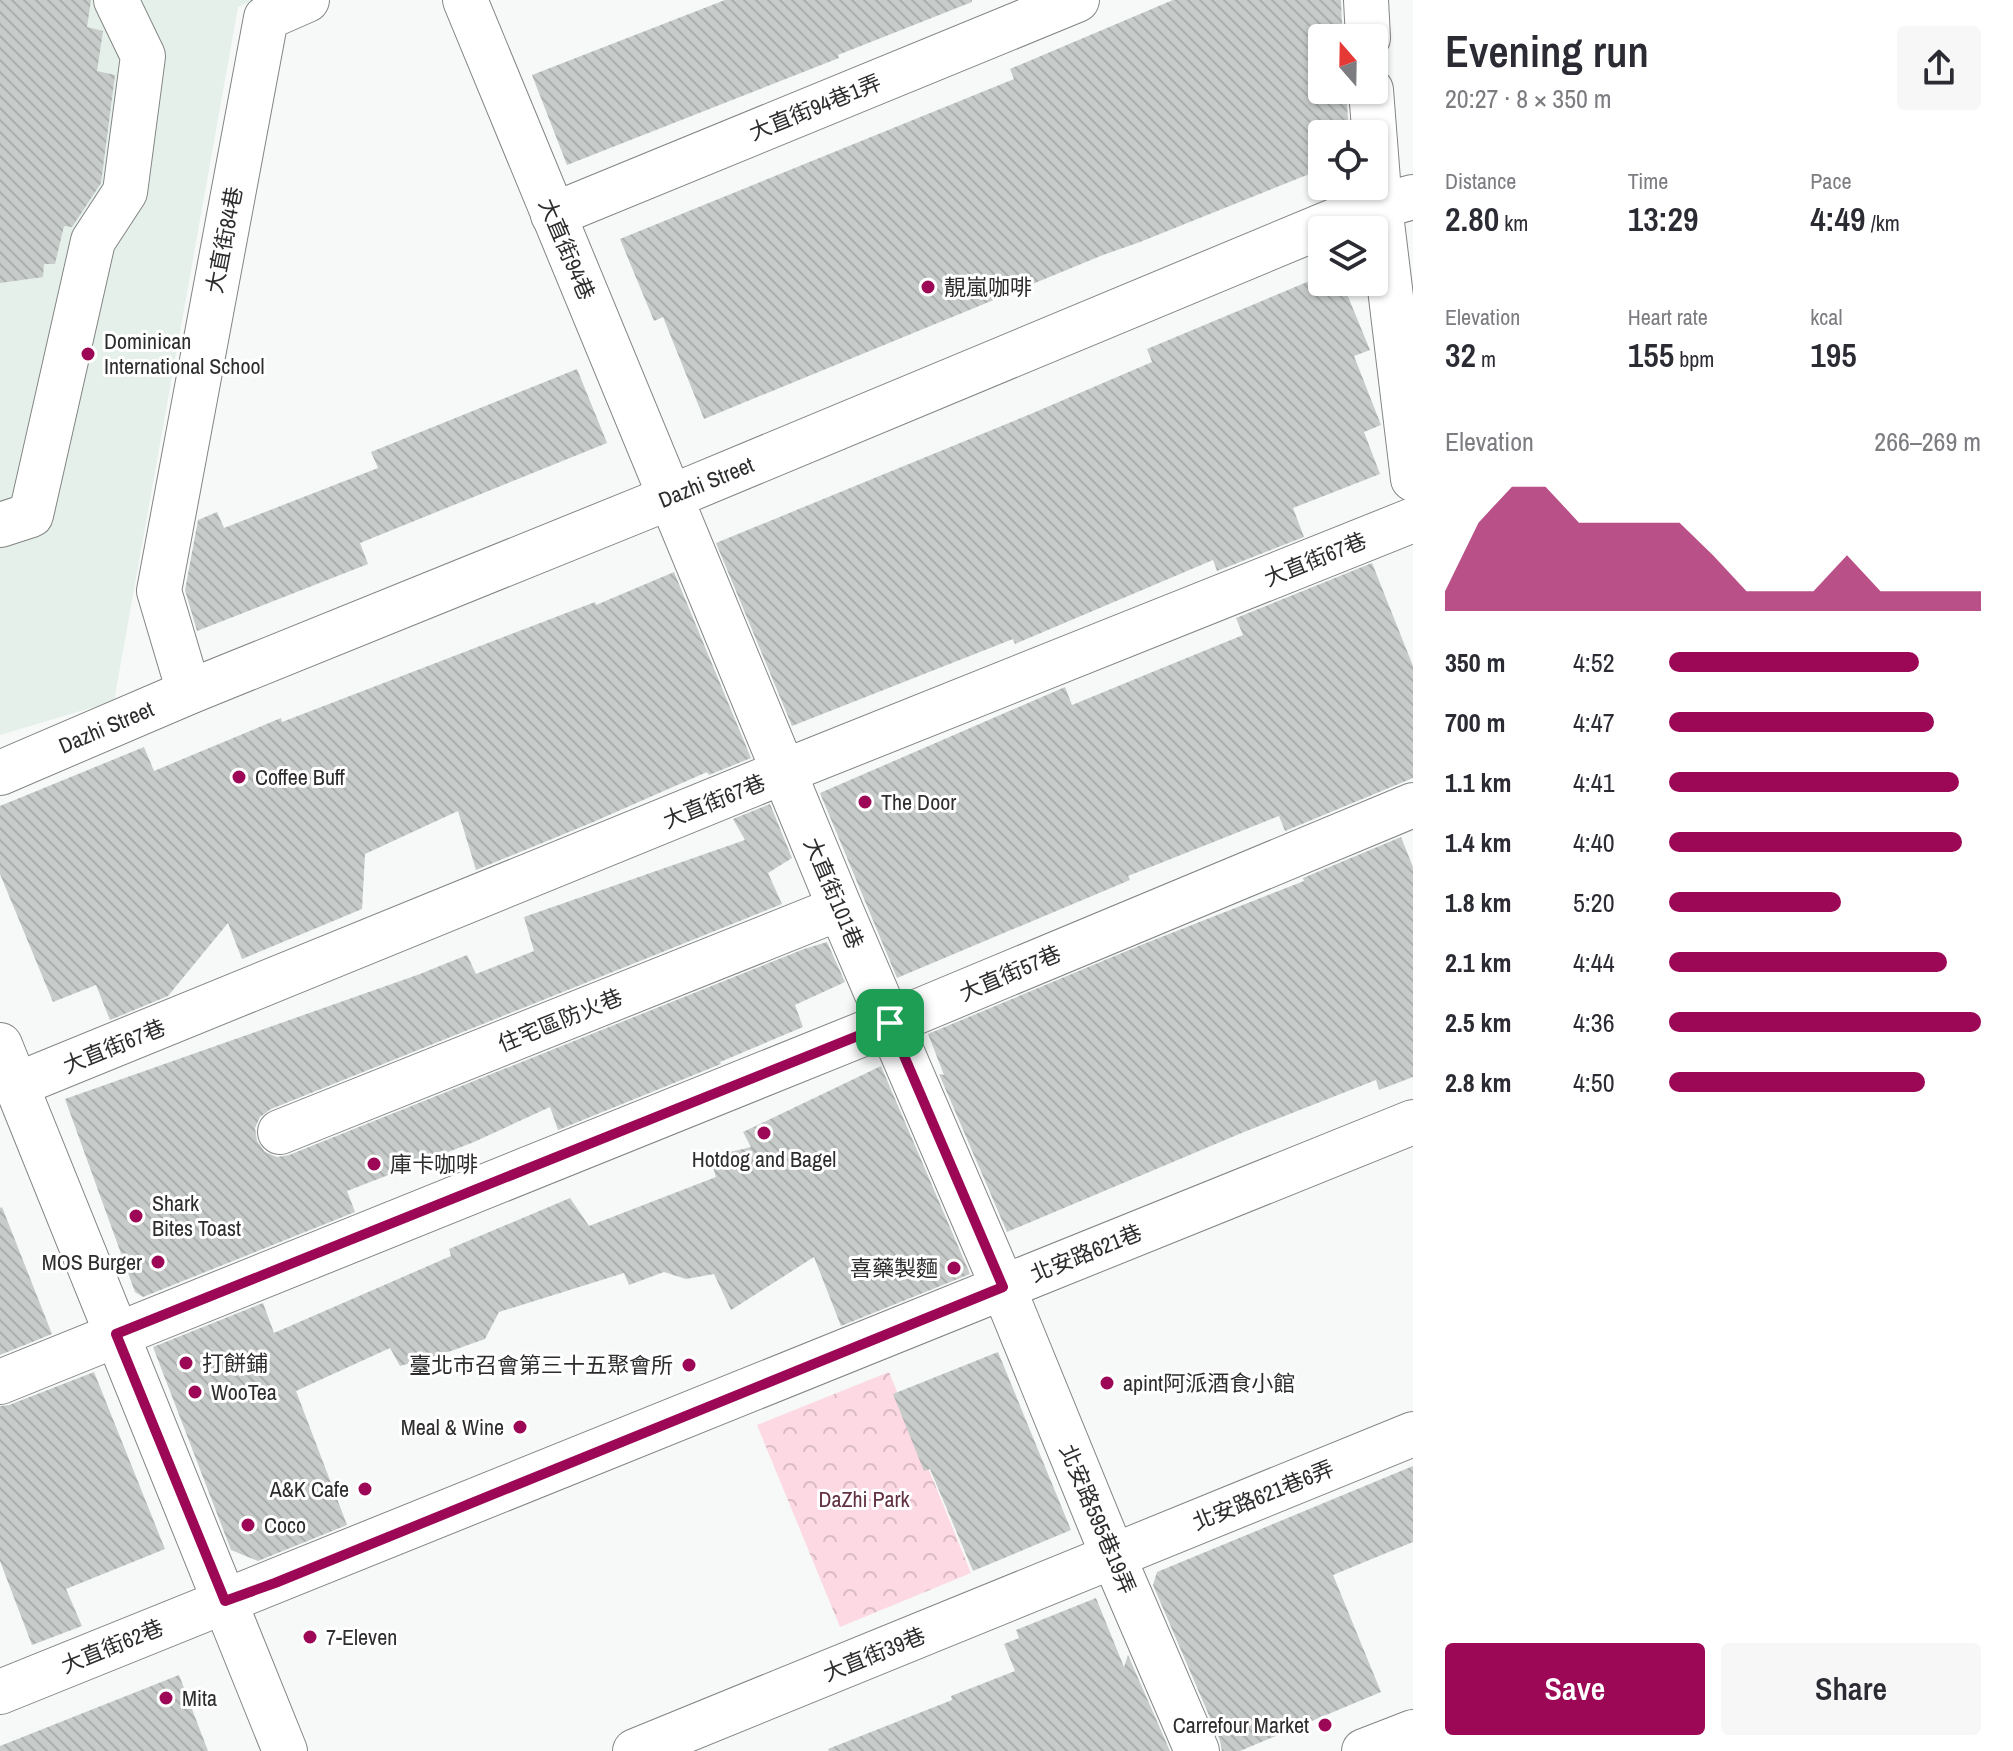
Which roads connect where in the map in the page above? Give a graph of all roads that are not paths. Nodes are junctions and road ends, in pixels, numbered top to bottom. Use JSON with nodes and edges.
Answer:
{"nodes":[{"id":1,"x":116,"y":0,"type":"edge"},
{"id":2,"x":307,"y":0,"type":"edge"},
{"id":3,"x":465,"y":0,"type":"edge"},
{"id":4,"x":1077,"y":0,"type":"edge"},
{"id":5,"x":1366,"y":0,"type":"edge"},
{"id":6,"x":1367,"y":24,"type":"edge"},
{"id":7,"x":1374,"y":104,"type":"edge"},
{"id":8,"x":1397,"y":201,"type":"edge"},
{"id":9,"x":553,"y":215,"type":"junction"},
{"id":10,"x":1413,"y":479,"type":"edge"},
{"id":11,"x":671,"y":497,"type":"junction"},
{"id":12,"x":1413,"y":520,"type":"edge"},
{"id":13,"x":0,"y":525,"type":"edge"},
{"id":14,"x":189,"y":692,"type":"junction"},
{"id":15,"x":783,"y":772,"type":"junction"},
{"id":16,"x":0,"y":773,"type":"edge"},
{"id":17,"x":1413,"y":805,"type":"edge"},
{"id":18,"x":840,"y":908,"type":"junction"},
{"id":19,"x":890,"y":1023,"type":"junction"},
{"id":20,"x":0,"y":1045,"type":"edge"},
{"id":21,"x":16,"y":1085,"type":"junction"},
{"id":22,"x":1413,"y":1122,"type":"edge"},
{"id":23,"x":280,"y":1132,"type":"dead end"},
{"id":24,"x":1003,"y":1287,"type":"junction"},
{"id":25,"x":116,"y":1334,"type":"junction"},
{"id":26,"x":0,"y":1382,"type":"edge"},
{"id":27,"x":1413,"y":1434,"type":"edge"},
{"id":28,"x":1113,"y":1556,"type":"junction"},
{"id":29,"x":225,"y":1601,"type":"junction"},
{"id":30,"x":0,"y":1692,"type":"edge"},
{"id":31,"x":1413,"y":1732,"type":"edge"},
{"id":32,"x":285,"y":1751,"type":"edge"},
{"id":33,"x":635,"y":1751,"type":"edge"},
{"id":34,"x":1197,"y":1751,"type":"edge"},
{"id":35,"x":1364,"y":1751,"type":"edge"}],
"edges":[{"from":1,"to":13,"type":"street"},
{"from":2,"to":14,"type":"street","name":"大直街84巷"},
{"from":3,"to":9,"type":"street","name":"大直街94巷"},
{"from":4,"to":9,"type":"street","name":"大直街94巷1弄"},
{"from":5,"to":6,"type":"street"},
{"from":7,"to":8,"type":"street"},
{"from":8,"to":10,"type":"street"},
{"from":8,"to":11,"type":"street","name":"Dazhi Street"},
{"from":9,"to":11,"type":"street","name":"大直街94巷"},
{"from":11,"to":14,"type":"street","name":"Dazhi Street"},
{"from":11,"to":15,"type":"street","name":"大直街101巷"},
{"from":12,"to":15,"type":"street","name":"大直街67巷"},
{"from":14,"to":16,"type":"street","name":"Dazhi Street"},
{"from":15,"to":18,"type":"street","name":"大直街101巷"},
{"from":15,"to":21,"type":"street","name":"大直街67巷"},
{"from":17,"to":19,"type":"street","name":"大直街57巷"},
{"from":18,"to":19,"type":"street","name":"大直街101巷"},
{"from":18,"to":23,"type":"street","name":"住宅區防火巷"},
{"from":19,"to":24,"type":"street","name":"大直街101巷"},
{"from":19,"to":25,"type":"street","name":"大直街57巷"},
{"from":20,"to":21,"type":"street"},
{"from":21,"to":25,"type":"street"},
{"from":22,"to":24,"type":"street","name":"北安路621巷"},
{"from":24,"to":28,"type":"street","name":"北安路595巷19弄"},
{"from":24,"to":29,"type":"street","name":"北安路621巷"},
{"from":25,"to":26,"type":"street","name":"大直街57巷"},
{"from":25,"to":29,"type":"street"},
{"from":27,"to":28,"type":"street","name":"北安路621巷6弄"},
{"from":28,"to":33,"type":"street","name":"大直街39巷"},
{"from":28,"to":34,"type":"street","name":"北安路595巷19弄"},
{"from":29,"to":30,"type":"street","name":"大直街62巷"},
{"from":29,"to":32,"type":"street"},
{"from":31,"to":35,"type":"street"}]}
